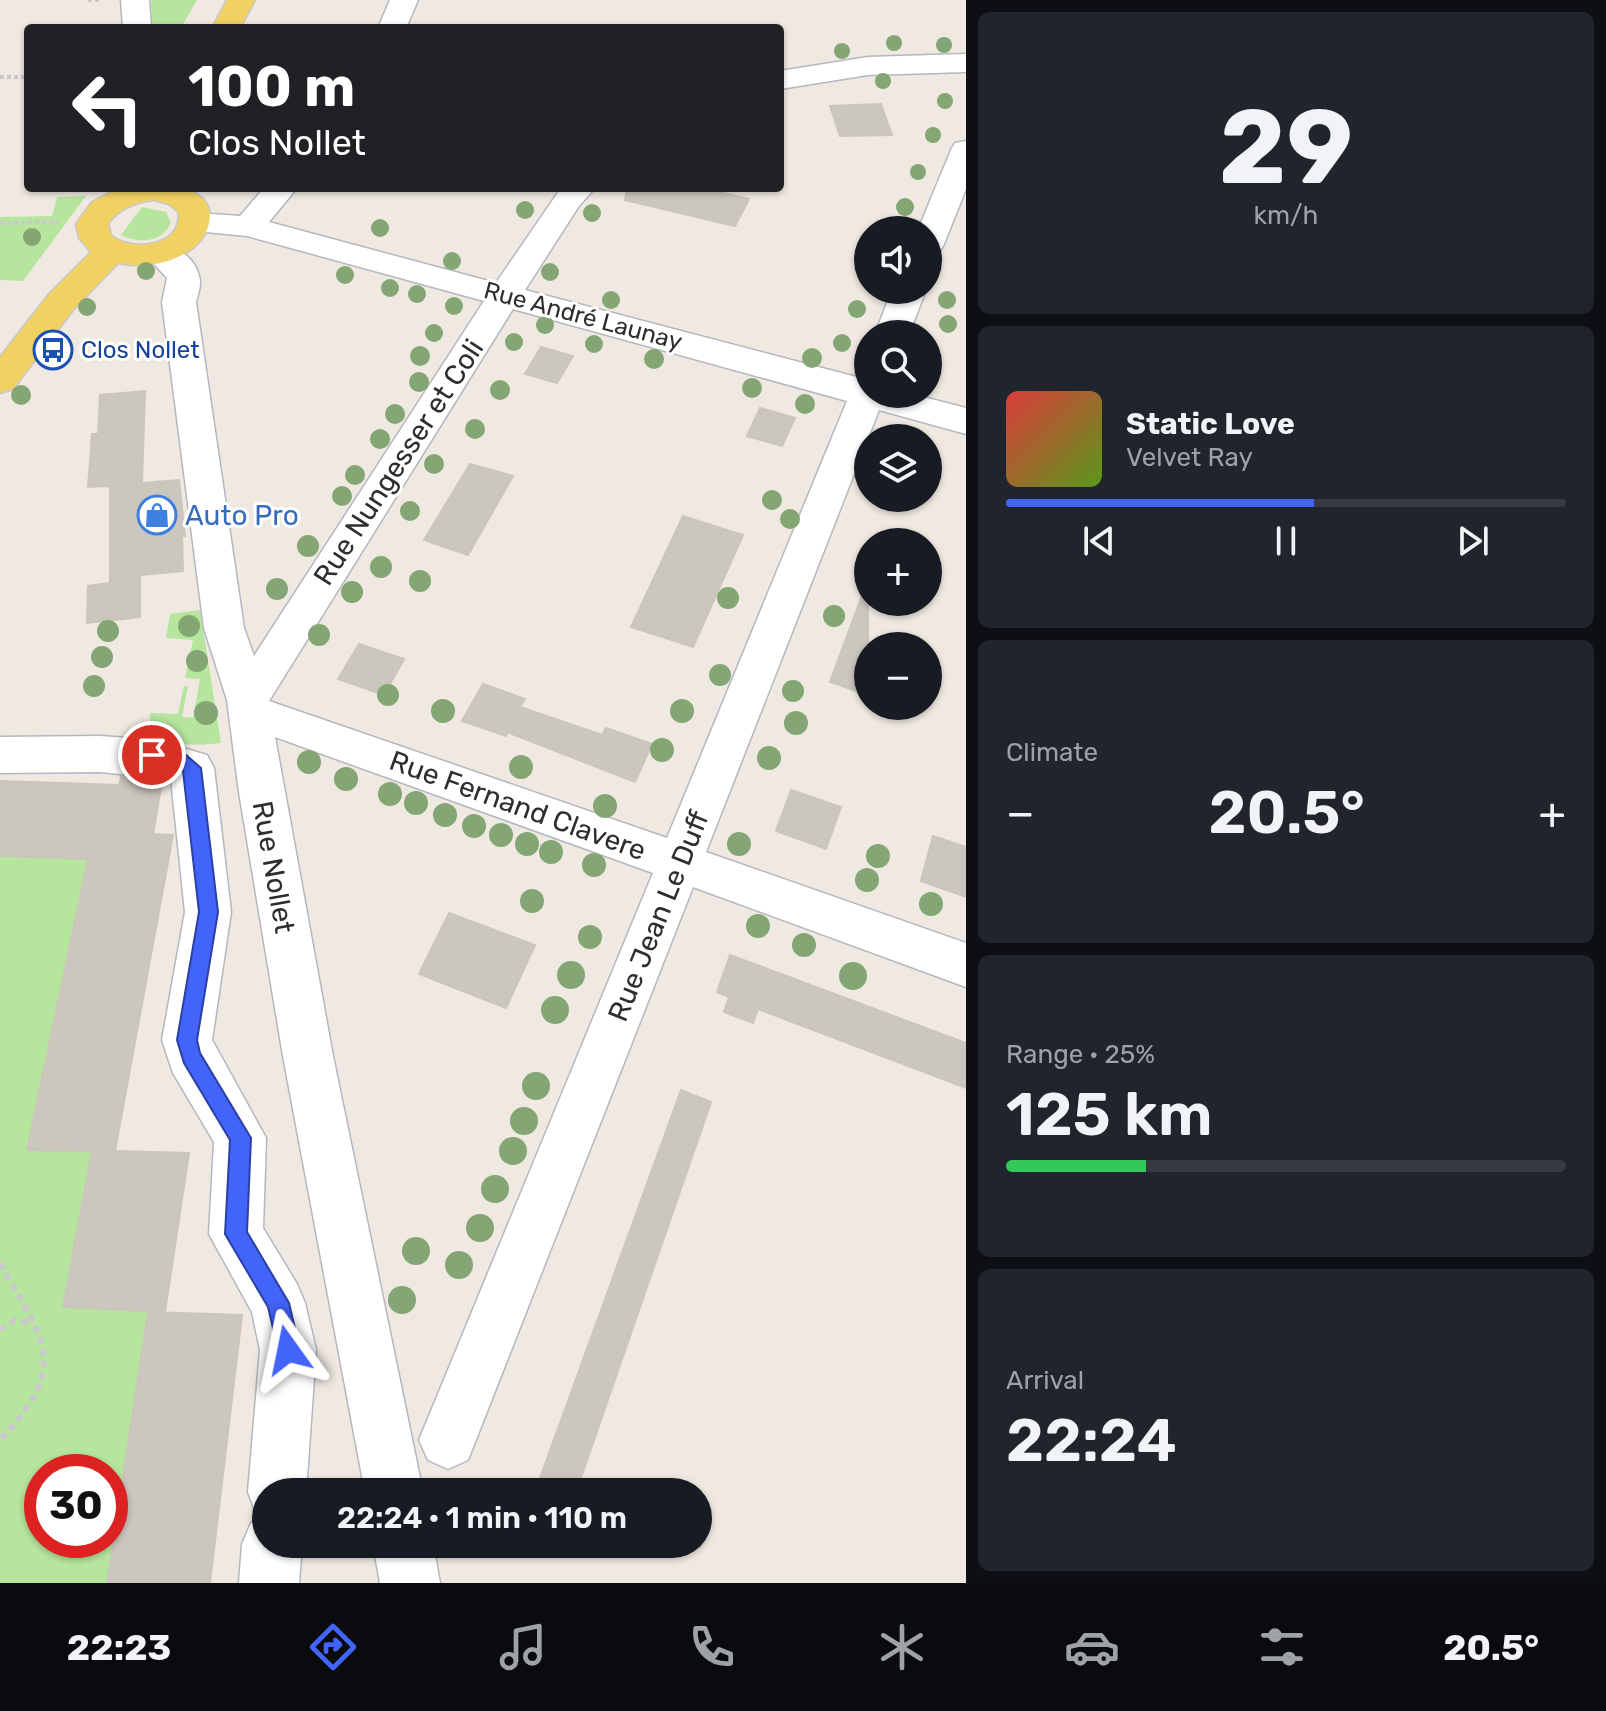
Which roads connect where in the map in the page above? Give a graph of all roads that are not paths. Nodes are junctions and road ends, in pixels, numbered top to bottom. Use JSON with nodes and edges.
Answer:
{"nodes":[{"id":1,"x":135,"y":0,"type":"edge"},
{"id":2,"x":241,"y":0,"type":"edge"},
{"id":3,"x":404,"y":0,"type":"edge"},
{"id":4,"x":137,"y":24,"type":"edge"},
{"id":5,"x":228,"y":24,"type":"edge"},
{"id":6,"x":394,"y":24,"type":"edge"},
{"id":7,"x":966,"y":63,"type":"edge"},
{"id":8,"x":784,"y":79,"type":"edge"},
{"id":9,"x":966,"y":150,"type":"edge"},
{"id":10,"x":144,"y":192,"type":"edge"},
{"id":11,"x":161,"y":192,"type":"edge"},
{"id":12,"x":270,"y":192,"type":"edge"},
{"id":13,"x":575,"y":192,"type":"edge"},
{"id":14,"x":939,"y":216,"type":"edge"},
{"id":15,"x":197,"y":223,"type":"junction"},
{"id":16,"x":248,"y":226,"type":"junction"},
{"id":17,"x":111,"y":251,"type":"junction"},
{"id":18,"x":160,"y":253,"type":"junction"},
{"id":19,"x":505,"y":295,"type":"junction"},
{"id":20,"x":0,"y":381,"type":"edge"},
{"id":21,"x":854,"y":389,"type":"edge"},
{"id":22,"x":862,"y":408,"type":"edge"},
{"id":23,"x":920,"y":408,"type":"edge"},
{"id":24,"x":966,"y":421,"type":"edge"},
{"id":25,"x":251,"y":724,"type":"junction"},
{"id":26,"x":0,"y":755,"type":"edge"},
{"id":27,"x":192,"y":768,"type":"junction"},
{"id":28,"x":679,"y":862,"type":"junction"},
{"id":29,"x":966,"y":965,"type":"edge"},
{"id":30,"x":448,"y":1440,"type":"dead end"},
{"id":31,"x":278,"y":1478,"type":"edge"},
{"id":32,"x":391,"y":1478,"type":"edge"},
{"id":33,"x":271,"y":1558,"type":"edge"},
{"id":34,"x":406,"y":1558,"type":"edge"},
{"id":35,"x":269,"y":1583,"type":"edge"},
{"id":36,"x":410,"y":1583,"type":"edge"}],
"edges":[{"from":1,"to":4,"type":"street"},
{"from":2,"to":5,"type":"main road"},
{"from":3,"to":6,"type":"street"},
{"from":7,"to":8,"type":"street"},
{"from":9,"to":14,"type":"street"},
{"from":10,"to":17,"type":"main road"},
{"from":11,"to":15,"type":"main road"},
{"from":12,"to":16,"type":"street"},
{"from":13,"to":19,"type":"street","name":"Rue Nungesser et Coli"},
{"from":15,"to":16,"type":"street","name":"Rue André Launay"},
{"from":15,"to":18,"type":"main road"},
{"from":16,"to":19,"type":"street","name":"Rue André Launay"},
{"from":17,"to":18,"type":"main road"},
{"from":17,"to":20,"type":"main road"},
{"from":18,"to":25,"type":"street","name":"Rue Nollet"},
{"from":19,"to":21,"type":"street","name":"Rue André Launay"},
{"from":19,"to":25,"type":"street","name":"Rue Nungesser et Coli"},
{"from":22,"to":28,"type":"street","name":"Rue Jean Le Duff"},
{"from":23,"to":24,"type":"street","name":"Rue André Launay"},
{"from":25,"to":27,"type":"street"},
{"from":25,"to":28,"type":"street","name":"Rue Fernand Clavere"},
{"from":25,"to":32,"type":"street","name":"Rue Nollet"},
{"from":26,"to":27,"type":"street"},
{"from":27,"to":31,"type":"street"},
{"from":28,"to":29,"type":"street","name":"Rue Fernand Clavere"},
{"from":28,"to":30,"type":"street","name":"Rue Jean Le Duff"},
{"from":33,"to":35,"type":"street"},
{"from":34,"to":36,"type":"street"}]}
